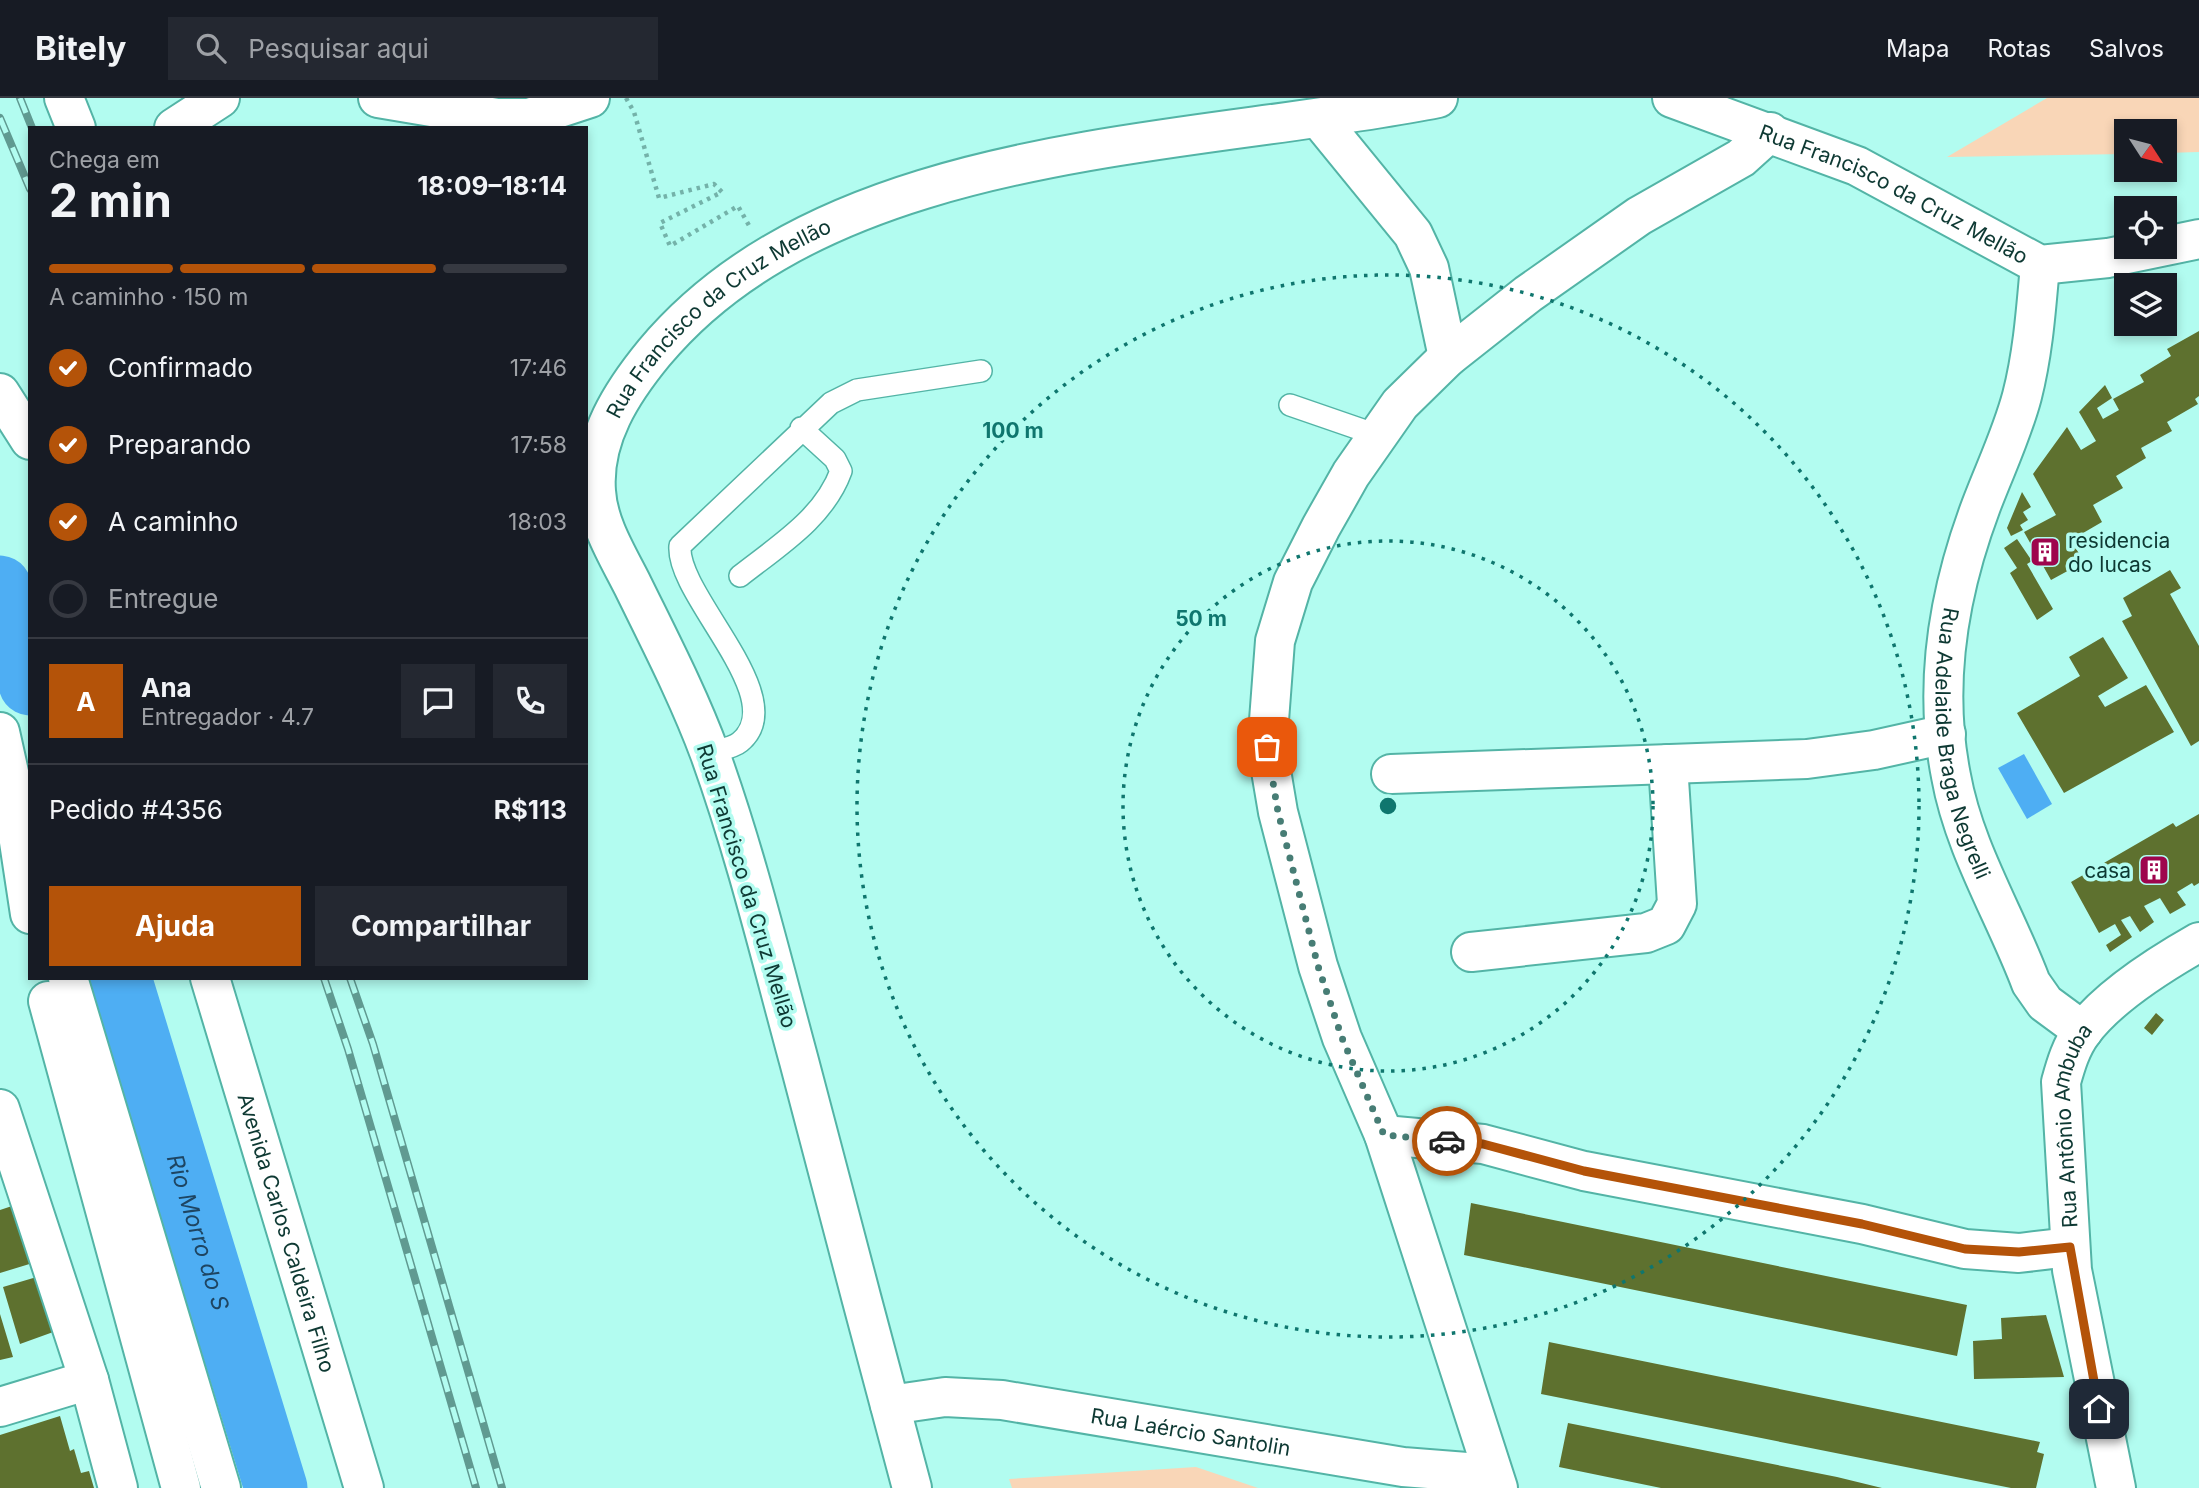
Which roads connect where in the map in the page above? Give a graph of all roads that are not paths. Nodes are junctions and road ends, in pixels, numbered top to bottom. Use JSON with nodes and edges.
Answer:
{"nodes":[{"id":1,"x":64,"y":98,"type":"edge"},
{"id":2,"x":220,"y":98,"type":"edge"},
{"id":3,"x":378,"y":98,"type":"edge"},
{"id":4,"x":590,"y":98,"type":"edge"},
{"id":5,"x":1438,"y":98,"type":"edge"},
{"id":6,"x":1672,"y":98,"type":"edge"},
{"id":7,"x":1320,"y":120,"type":"junction"},
{"id":8,"x":75,"y":126,"type":"edge"},
{"id":9,"x":177,"y":126,"type":"edge"},
{"id":10,"x":1770,"y":132,"type":"junction"},
{"id":11,"x":2199,"y":239,"type":"edge"},
{"id":12,"x":2040,"y":265,"type":"junction"},
{"id":13,"x":1448,"y":357,"type":"junction"},
{"id":14,"x":981,"y":371,"type":"dead end"},
{"id":15,"x":0,"y":393,"type":"edge"},
{"id":16,"x":1290,"y":405,"type":"dead end"},
{"id":17,"x":801,"y":428,"type":"junction"},
{"id":18,"x":1377,"y":435,"type":"junction"},
{"id":19,"x":28,"y":437,"type":"edge"},
{"id":20,"x":740,"y":576,"type":"dead end"},
{"id":21,"x":0,"y":732,"type":"edge"},
{"id":22,"x":1946,"y":734,"type":"junction"},
{"id":23,"x":709,"y":753,"type":"junction"},
{"id":24,"x":1668,"y":764,"type":"junction"},
{"id":25,"x":1391,"y":774,"type":"dead end"},
{"id":26,"x":11,"y":789,"type":"junction"},
{"id":27,"x":28,"y":845,"type":"edge"},
{"id":28,"x":28,"y":901,"type":"edge"},
{"id":29,"x":2199,"y":942,"type":"edge"},
{"id":30,"x":1471,"y":952,"type":"dead end"},
{"id":31,"x":43,"y":980,"type":"edge"},
{"id":32,"x":69,"y":980,"type":"edge"},
{"id":33,"x":211,"y":980,"type":"edge"},
{"id":34,"x":2083,"y":1031,"type":"junction"},
{"id":35,"x":0,"y":1109,"type":"edge"},
{"id":36,"x":1384,"y":1135,"type":"junction"},
{"id":37,"x":8,"y":1158,"type":"edge"},
{"id":38,"x":2070,"y":1247,"type":"junction"},
{"id":39,"x":89,"y":1380,"type":"junction"},
{"id":40,"x":890,"y":1405,"type":"junction"},
{"id":41,"x":0,"y":1407,"type":"edge"},
{"id":42,"x":1495,"y":1481,"type":"edge"},
{"id":43,"x":118,"y":1488,"type":"edge"},
{"id":44,"x":181,"y":1488,"type":"edge"},
{"id":45,"x":221,"y":1488,"type":"edge"},
{"id":46,"x":364,"y":1488,"type":"edge"},
{"id":47,"x":912,"y":1488,"type":"edge"},
{"id":48,"x":2116,"y":1488,"type":"edge"}],
"edges":[{"from":1,"to":8,"type":"street"},
{"from":2,"to":9,"type":"street"},
{"from":3,"to":4,"type":"street"},
{"from":5,"to":7,"type":"street","name":"Rua Francisco da Cruz Mellão"},
{"from":6,"to":10,"type":"street","name":"Rua Francisco da Cruz Mellão"},
{"from":7,"to":13,"type":"street"},
{"from":7,"to":23,"type":"street","name":"Rua Francisco da Cruz Mellão"},
{"from":10,"to":12,"type":"street","name":"Rua Francisco da Cruz Mellão"},
{"from":10,"to":13,"type":"street"},
{"from":11,"to":12,"type":"street","name":"Rua Francisco da Cruz Mellão"},
{"from":12,"to":22,"type":"street","name":"Rua Adelaide Braga Negrelli"},
{"from":13,"to":18,"type":"street"},
{"from":14,"to":17,"type":"lane"},
{"from":15,"to":19,"type":"street"},
{"from":16,"to":18,"type":"lane"},
{"from":17,"to":20,"type":"lane"},
{"from":17,"to":23,"type":"lane"},
{"from":18,"to":36,"type":"street"},
{"from":21,"to":26,"type":"street"},
{"from":22,"to":24,"type":"street"},
{"from":22,"to":34,"type":"street","name":"Rua Adelaide Braga Negrelli"},
{"from":23,"to":40,"type":"street","name":"Rua Francisco da Cruz Mellão"},
{"from":24,"to":25,"type":"street"},
{"from":24,"to":30,"type":"street"},
{"from":26,"to":27,"type":"street"},
{"from":26,"to":28,"type":"street"},
{"from":29,"to":34,"type":"street","name":"Rua Antônio Ambuba"},
{"from":31,"to":44,"type":"street"},
{"from":32,"to":45,"type":"street"},
{"from":33,"to":46,"type":"street","name":"Avenida Carlos Caldeira Filho"},
{"from":34,"to":38,"type":"street","name":"Rua Antônio Ambuba"},
{"from":35,"to":37,"type":"street"},
{"from":36,"to":38,"type":"street"},
{"from":36,"to":42,"type":"street"},
{"from":37,"to":39,"type":"street"},
{"from":38,"to":48,"type":"street","name":"Rua Antônio Ambuba"},
{"from":39,"to":41,"type":"street"},
{"from":39,"to":43,"type":"street"},
{"from":40,"to":42,"type":"street","name":"Rua Laércio Santolin"},
{"from":40,"to":47,"type":"street","name":"Rua Francisco da Cruz Mellão"}]}
